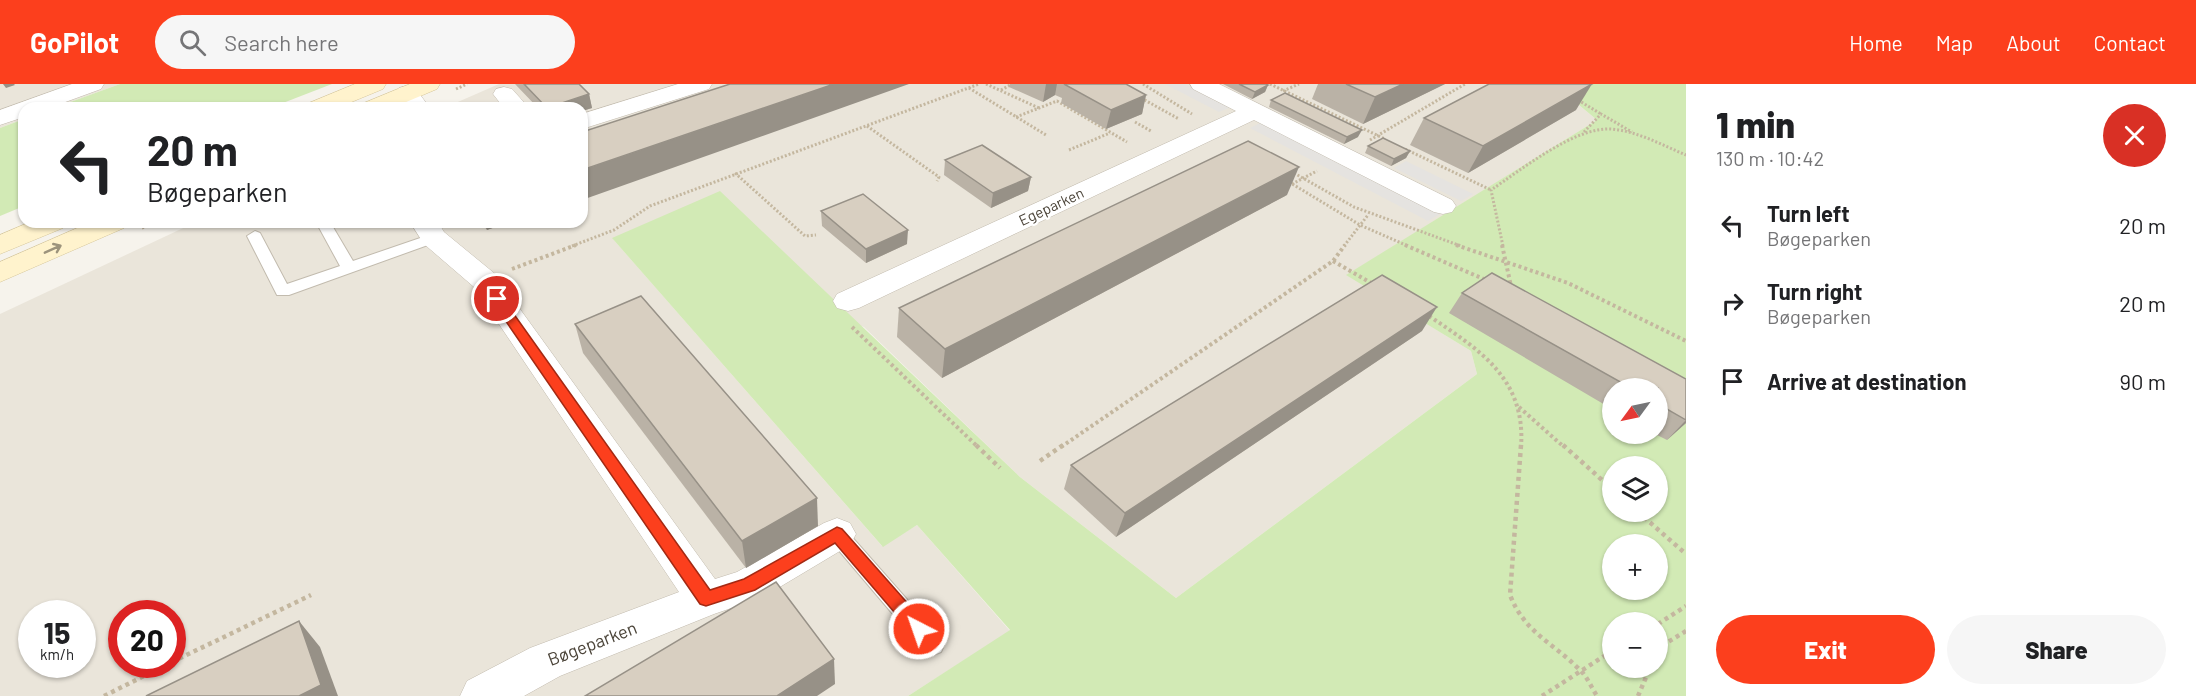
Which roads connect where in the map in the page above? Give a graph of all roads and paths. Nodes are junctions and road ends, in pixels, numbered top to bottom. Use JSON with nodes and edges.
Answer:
{"nodes":[{"id":1,"x":93,"y":84,"type":"edge"},
{"id":2,"x":375,"y":84,"type":"edge"},
{"id":3,"x":429,"y":84,"type":"edge"},
{"id":4,"x":701,"y":84,"type":"edge"},
{"id":5,"x":979,"y":84,"type":"edge"},
{"id":6,"x":986,"y":84,"type":"edge"},
{"id":7,"x":1012,"y":84,"type":"edge"},
{"id":8,"x":1201,"y":84,"type":"edge"},
{"id":9,"x":1270,"y":84,"type":"edge"},
{"id":10,"x":1299,"y":84,"type":"edge"},
{"id":11,"x":1465,"y":84,"type":"edge"},
{"id":12,"x":969,"y":88,"type":"junction"},
{"id":13,"x":1000,"y":90,"type":"junction"},
{"id":14,"x":1284,"y":91,"type":"junction"},
{"id":15,"x":1279,"y":94,"type":"edge"},
{"id":16,"x":1140,"y":97,"type":"edge"},
{"id":17,"x":1572,"y":98,"type":"edge"},
{"id":18,"x":412,"y":101,"type":"edge"},
{"id":19,"x":45,"y":102,"type":"edge"},
{"id":20,"x":332,"y":102,"type":"edge"},
{"id":21,"x":1040,"y":108,"type":"junction"},
{"id":22,"x":1254,"y":111,"type":"junction"},
{"id":23,"x":18,"y":112,"type":"edge"},
{"id":24,"x":1601,"y":114,"type":"junction"},
{"id":25,"x":1016,"y":117,"type":"junction"},
{"id":26,"x":0,"y":118,"type":"edge"},
{"id":27,"x":588,"y":120,"type":"edge"},
{"id":28,"x":866,"y":125,"type":"junction"},
{"id":29,"x":1110,"y":132,"type":"junction"},
{"id":30,"x":1584,"y":132,"type":"junction"},
{"id":31,"x":1207,"y":133,"type":"junction"},
{"id":32,"x":1634,"y":134,"type":"junction"},
{"id":33,"x":1046,"y":135,"type":"dead end"},
{"id":34,"x":1378,"y":136,"type":"junction"},
{"id":35,"x":1389,"y":141,"type":"edge"},
{"id":36,"x":1366,"y":142,"type":"dead end"},
{"id":37,"x":1399,"y":146,"type":"edge"},
{"id":38,"x":1069,"y":150,"type":"dead end"},
{"id":39,"x":1686,"y":155,"type":"edge"},
{"id":40,"x":1154,"y":158,"type":"junction"},
{"id":41,"x":735,"y":173,"type":"junction"},
{"id":42,"x":1283,"y":178,"type":"edge"},
{"id":43,"x":937,"y":181,"type":"dead end"},
{"id":44,"x":1491,"y":190,"type":"junction"},
{"id":45,"x":1443,"y":206,"type":"dead end"},
{"id":46,"x":1368,"y":215,"type":"dead end"},
{"id":47,"x":1360,"y":225,"type":"junction"},
{"id":48,"x":40,"y":228,"type":"edge"},
{"id":49,"x":101,"y":228,"type":"edge"},
{"id":50,"x":326,"y":228,"type":"edge"},
{"id":51,"x":429,"y":230,"type":"edge"},
{"id":52,"x":816,"y":235,"type":"dead end"},
{"id":53,"x":255,"y":236,"type":"dead end"},
{"id":54,"x":0,"y":246,"type":"edge"},
{"id":55,"x":1333,"y":261,"type":"junction"},
{"id":56,"x":349,"y":268,"type":"junction"},
{"id":57,"x":0,"y":273,"type":"edge"},
{"id":58,"x":484,"y":280,"type":"junction"},
{"id":59,"x":1491,"y":282,"type":"edge"},
{"id":60,"x":1502,"y":286,"type":"edge"},
{"id":61,"x":1377,"y":287,"type":"edge"},
{"id":62,"x":848,"y":301,"type":"joint"},
{"id":63,"x":1427,"y":315,"type":"edge"},
{"id":64,"x":1519,"y":406,"type":"junction"},
{"id":65,"x":1040,"y":462,"type":"dead end"},
{"id":66,"x":1000,"y":468,"type":"dead end"},
{"id":67,"x":1602,"y":480,"type":"edge"},
{"id":68,"x":1649,"y":522,"type":"edge"},
{"id":69,"x":837,"y":534,"type":"joint"},
{"id":70,"x":1686,"y":554,"type":"edge"},
{"id":71,"x":311,"y":595,"type":"dead end"},
{"id":72,"x":706,"y":599,"type":"junction"},
{"id":73,"x":1686,"y":606,"type":"edge"},
{"id":74,"x":1668,"y":618,"type":"edge"},
{"id":75,"x":1686,"y":631,"type":"edge"},
{"id":76,"x":1668,"y":642,"type":"edge"},
{"id":77,"x":933,"y":645,"type":"dead end"},
{"id":78,"x":186,"y":655,"type":"edge"},
{"id":79,"x":1602,"y":657,"type":"edge"},
{"id":80,"x":1580,"y":670,"type":"junction"},
{"id":81,"x":140,"y":678,"type":"edge"},
{"id":82,"x":1646,"y":678,"type":"edge"},
{"id":83,"x":105,"y":696,"type":"edge"},
{"id":84,"x":482,"y":696,"type":"edge"},
{"id":85,"x":1542,"y":696,"type":"edge"},
{"id":86,"x":1597,"y":696,"type":"edge"},
{"id":87,"x":1638,"y":696,"type":"edge"}],
"edges":[{"from":1,"to":19,"type":"street"},
{"from":2,"to":20,"type":"street"},
{"from":3,"to":18,"type":"street"},
{"from":4,"to":27,"type":"street"},
{"from":5,"to":12,"type":"path"},
{"from":6,"to":13,"type":"path"},
{"from":7,"to":13,"type":"path"},
{"from":8,"to":22,"type":"street"},
{"from":9,"to":14,"type":"path"},
{"from":10,"to":14,"type":"path"},
{"from":11,"to":34,"type":"path"},
{"from":12,"to":25,"type":"path"},
{"from":12,"to":28,"type":"path"},
{"from":13,"to":21,"type":"path"},
{"from":14,"to":15,"type":"path"},
{"from":14,"to":34,"type":"path"},
{"from":16,"to":31,"type":"path"},
{"from":17,"to":24,"type":"path"},
{"from":21,"to":25,"type":"path"},
{"from":21,"to":29,"type":"path"},
{"from":22,"to":31,"type":"street","name":"Egeparken"},
{"from":22,"to":45,"type":"street"},
{"from":23,"to":26,"type":"street"},
{"from":24,"to":30,"type":"path"},
{"from":24,"to":32,"type":"path"},
{"from":25,"to":33,"type":"path"},
{"from":28,"to":41,"type":"path"},
{"from":28,"to":43,"type":"path"},
{"from":29,"to":38,"type":"path"},
{"from":29,"to":40,"type":"path"},
{"from":30,"to":32,"type":"path"},
{"from":30,"to":44,"type":"path"},
{"from":31,"to":40,"type":"street","name":"Egeparken"},
{"from":32,"to":39,"type":"path"},
{"from":34,"to":35,"type":"path"},
{"from":34,"to":36,"type":"path"},
{"from":37,"to":44,"type":"path"},
{"from":40,"to":62,"type":"street","name":"Egeparken"},
{"from":41,"to":52,"type":"path"},
{"from":41,"to":58,"type":"path"},
{"from":42,"to":47,"type":"path"},
{"from":44,"to":60,"type":"path"},
{"from":46,"to":47,"type":"path"},
{"from":47,"to":55,"type":"path"},
{"from":47,"to":59,"type":"path"},
{"from":48,"to":54,"type":"street"},
{"from":57,"to":49,"type":"street","one_way":true},
{"from":50,"to":56,"type":"lane"},
{"from":51,"to":56,"type":"lane"},
{"from":51,"to":58,"type":"street"},
{"from":53,"to":56,"type":"lane"},
{"from":55,"to":61,"type":"path"},
{"from":55,"to":65,"type":"path"},
{"from":58,"to":72,"type":"street"},
{"from":62,"to":66,"type":"path"},
{"from":63,"to":64,"type":"path"},
{"from":64,"to":67,"type":"path"},
{"from":64,"to":80,"type":"path"},
{"from":68,"to":70,"type":"path"},
{"from":69,"to":72,"type":"street","name":"Bøgeparken"},
{"from":69,"to":77,"type":"lane"},
{"from":71,"to":78,"type":"path"},
{"from":72,"to":84,"type":"street","name":"Bøgeparken"},
{"from":73,"to":74,"type":"path"},
{"from":75,"to":76,"type":"path"},
{"from":79,"to":80,"type":"path"},
{"from":80,"to":85,"type":"path"},
{"from":80,"to":86,"type":"path"},
{"from":81,"to":83,"type":"path"},
{"from":82,"to":87,"type":"path"}]}
